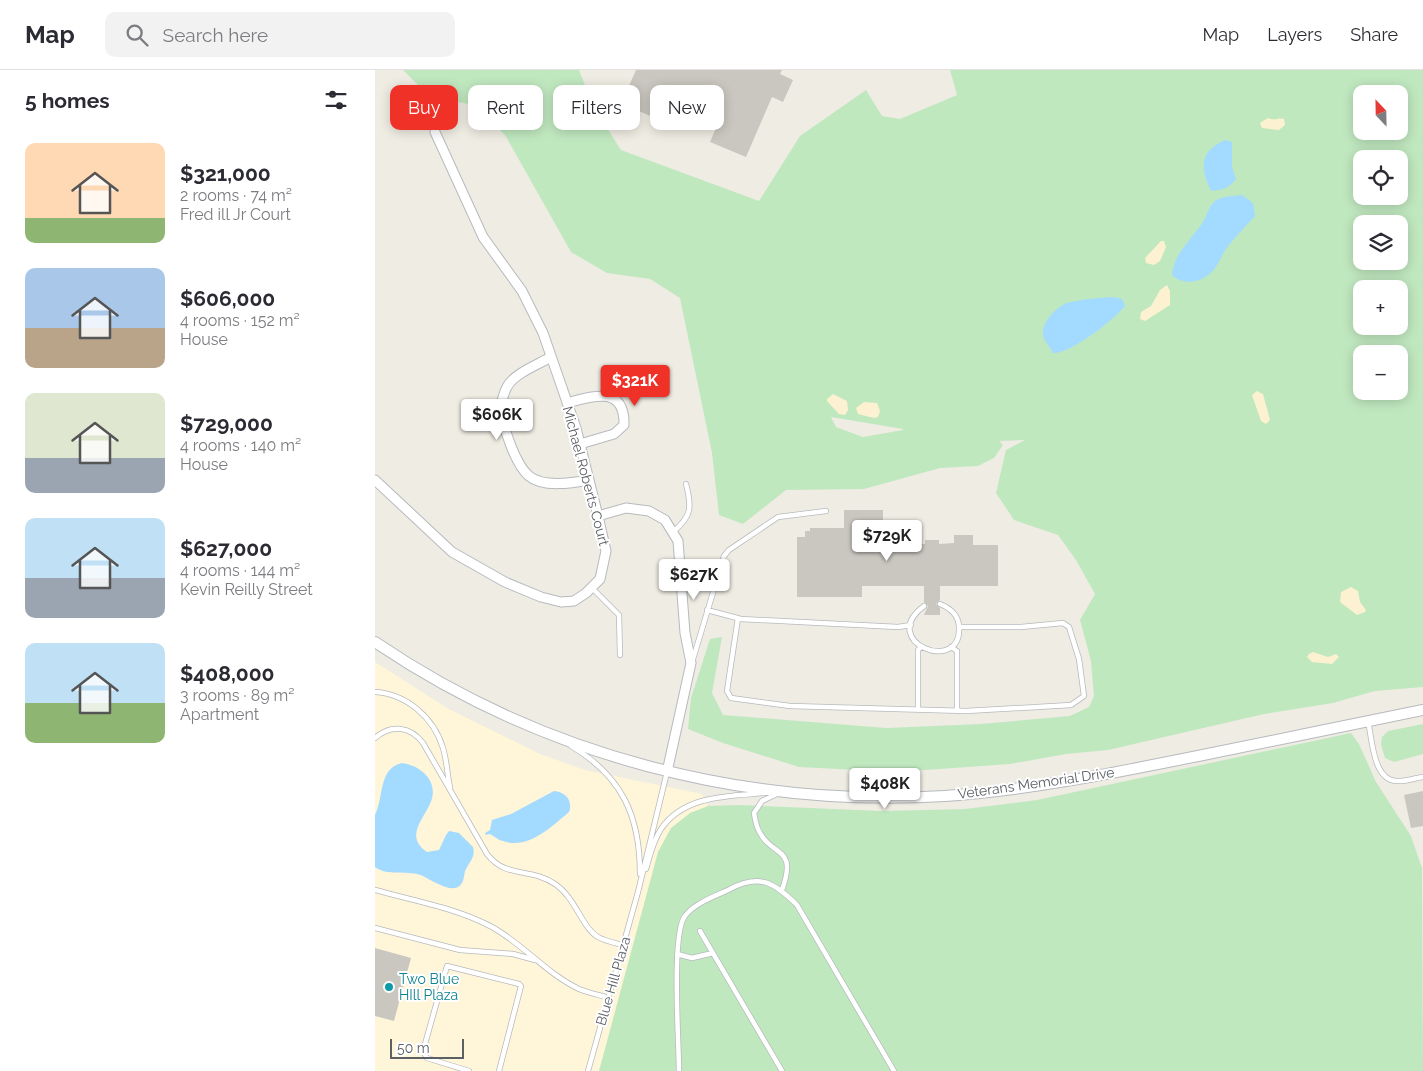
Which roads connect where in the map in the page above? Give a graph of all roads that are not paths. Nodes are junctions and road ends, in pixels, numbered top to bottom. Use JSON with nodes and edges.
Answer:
{"nodes":[{"id":1,"x":435,"y":132,"type":"dead end"},
{"id":2,"x":551,"y":357,"type":"junction"},
{"id":3,"x":567,"y":403,"type":"junction"},
{"id":4,"x":580,"y":444,"type":"junction"},
{"id":5,"x":375,"y":480,"type":"edge"},
{"id":6,"x":589,"y":480,"type":"junction"},
{"id":7,"x":686,"y":484,"type":"dead end"},
{"id":8,"x":826,"y":511,"type":"dead end"},
{"id":9,"x":598,"y":516,"type":"junction"},
{"id":10,"x":673,"y":532,"type":"junction"},
{"id":11,"x":591,"y":588,"type":"junction"},
{"id":12,"x":940,"y":604,"type":"dead end"},
{"id":13,"x":924,"y":606,"type":"dead end"},
{"id":14,"x":707,"y":610,"type":"junction"},
{"id":15,"x":738,"y":618,"type":"junction"},
{"id":16,"x":911,"y":625,"type":"junction"},
{"id":17,"x":959,"y":627,"type":"junction"},
{"id":18,"x":375,"y":642,"type":"edge"},
{"id":19,"x":921,"y":647,"type":"junction"},
{"id":20,"x":951,"y":647,"type":"junction"},
{"id":21,"x":620,"y":655,"type":"dead end"},
{"id":22,"x":691,"y":663,"type":"junction"},
{"id":23,"x":375,"y":692,"type":"edge"},
{"id":24,"x":918,"y":709,"type":"junction"},
{"id":25,"x":957,"y":710,"type":"junction"},
{"id":26,"x":1423,"y":710,"type":"edge"},
{"id":27,"x":1369,"y":721,"type":"junction"},
{"id":28,"x":552,"y":735,"type":"junction"},
{"id":29,"x":375,"y":738,"type":"edge"},
{"id":30,"x":667,"y":772,"type":"junction"},
{"id":31,"x":1423,"y":777,"type":"edge"},
{"id":32,"x":783,"y":791,"type":"junction"},
{"id":33,"x":454,"y":797,"type":"junction"},
{"id":34,"x":375,"y":890,"type":"edge"},
{"id":35,"x":782,"y":890,"type":"junction"},
{"id":36,"x":638,"y":892,"type":"junction"},
{"id":37,"x":375,"y":928,"type":"edge"},
{"id":38,"x":700,"y":931,"type":"dead end"},
{"id":39,"x":623,"y":945,"type":"junction"},
{"id":40,"x":713,"y":953,"type":"junction"},
{"id":41,"x":677,"y":954,"type":"junction"},
{"id":42,"x":547,"y":966,"type":"junction"},
{"id":43,"x":609,"y":998,"type":"junction"},
{"id":44,"x":469,"y":1071,"type":"edge"},
{"id":45,"x":499,"y":1071,"type":"edge"},
{"id":46,"x":588,"y":1071,"type":"edge"},
{"id":47,"x":679,"y":1071,"type":"edge"},
{"id":48,"x":782,"y":1071,"type":"edge"},
{"id":49,"x":894,"y":1071,"type":"edge"}],
"edges":[{"from":1,"to":2,"type":"street","name":"Michael Roberts Court"},
{"from":2,"to":3,"type":"street","name":"Michael Roberts Court"},
{"from":2,"to":6,"type":"street"},
{"from":3,"to":4,"type":"street","name":"Michael Roberts Court"},
{"from":3,"to":4,"type":"street"},
{"from":4,"to":6,"type":"street","name":"Michael Roberts Court"},
{"from":5,"to":11,"type":"street"},
{"from":6,"to":9,"type":"street","name":"Michael Roberts Court"},
{"from":7,"to":10,"type":"lane"},
{"from":8,"to":14,"type":"lane"},
{"from":9,"to":10,"type":"street"},
{"from":9,"to":11,"type":"street","name":"Michael Roberts Court"},
{"from":10,"to":22,"type":"street"},
{"from":11,"to":21,"type":"lane"},
{"from":12,"to":17,"type":"lane"},
{"from":13,"to":16,"type":"lane"},
{"from":14,"to":15,"type":"lane"},
{"from":14,"to":22,"type":"lane"},
{"from":15,"to":16,"type":"lane"},
{"from":15,"to":24,"type":"lane"},
{"from":16,"to":19,"type":"lane"},
{"from":17,"to":20,"type":"lane"},
{"from":17,"to":25,"type":"lane"},
{"from":18,"to":28,"type":"street","name":"Veterans Memorial Drive"},
{"from":19,"to":20,"type":"lane"},
{"from":19,"to":24,"type":"lane"},
{"from":20,"to":25,"type":"lane"},
{"from":22,"to":30,"type":"street"},
{"from":23,"to":33,"type":"lane"},
{"from":24,"to":25,"type":"lane"},
{"from":26,"to":27,"type":"street","name":"Veterans Memorial Drive"},
{"from":27,"to":31,"type":"lane"},
{"from":27,"to":32,"type":"street","name":"Veterans Memorial Drive"},
{"from":28,"to":30,"type":"street","name":"Veterans Memorial Drive"},
{"from":28,"to":36,"type":"lane","name":"Blue Hill Plaza"},
{"from":29,"to":33,"type":"lane"},
{"from":30,"to":32,"type":"street","name":"Veterans Memorial Drive"},
{"from":30,"to":36,"type":"lane","name":"Blue Hill Plaza"},
{"from":32,"to":35,"type":"lane"},
{"from":32,"to":36,"type":"lane","name":"Blue Hill Plaza"},
{"from":33,"to":39,"type":"lane"},
{"from":34,"to":42,"type":"lane"},
{"from":35,"to":41,"type":"lane"},
{"from":35,"to":49,"type":"lane"},
{"from":36,"to":39,"type":"lane","name":"Blue Hill Plaza"},
{"from":37,"to":42,"type":"lane"},
{"from":38,"to":40,"type":"lane"},
{"from":39,"to":43,"type":"lane","name":"Blue Hill Plaza"},
{"from":40,"to":41,"type":"lane"},
{"from":40,"to":48,"type":"lane"},
{"from":41,"to":47,"type":"lane"},
{"from":42,"to":43,"type":"lane"},
{"from":43,"to":46,"type":"lane","name":"Blue Hill Plaza"},
{"from":44,"to":45,"type":"lane"}]}
